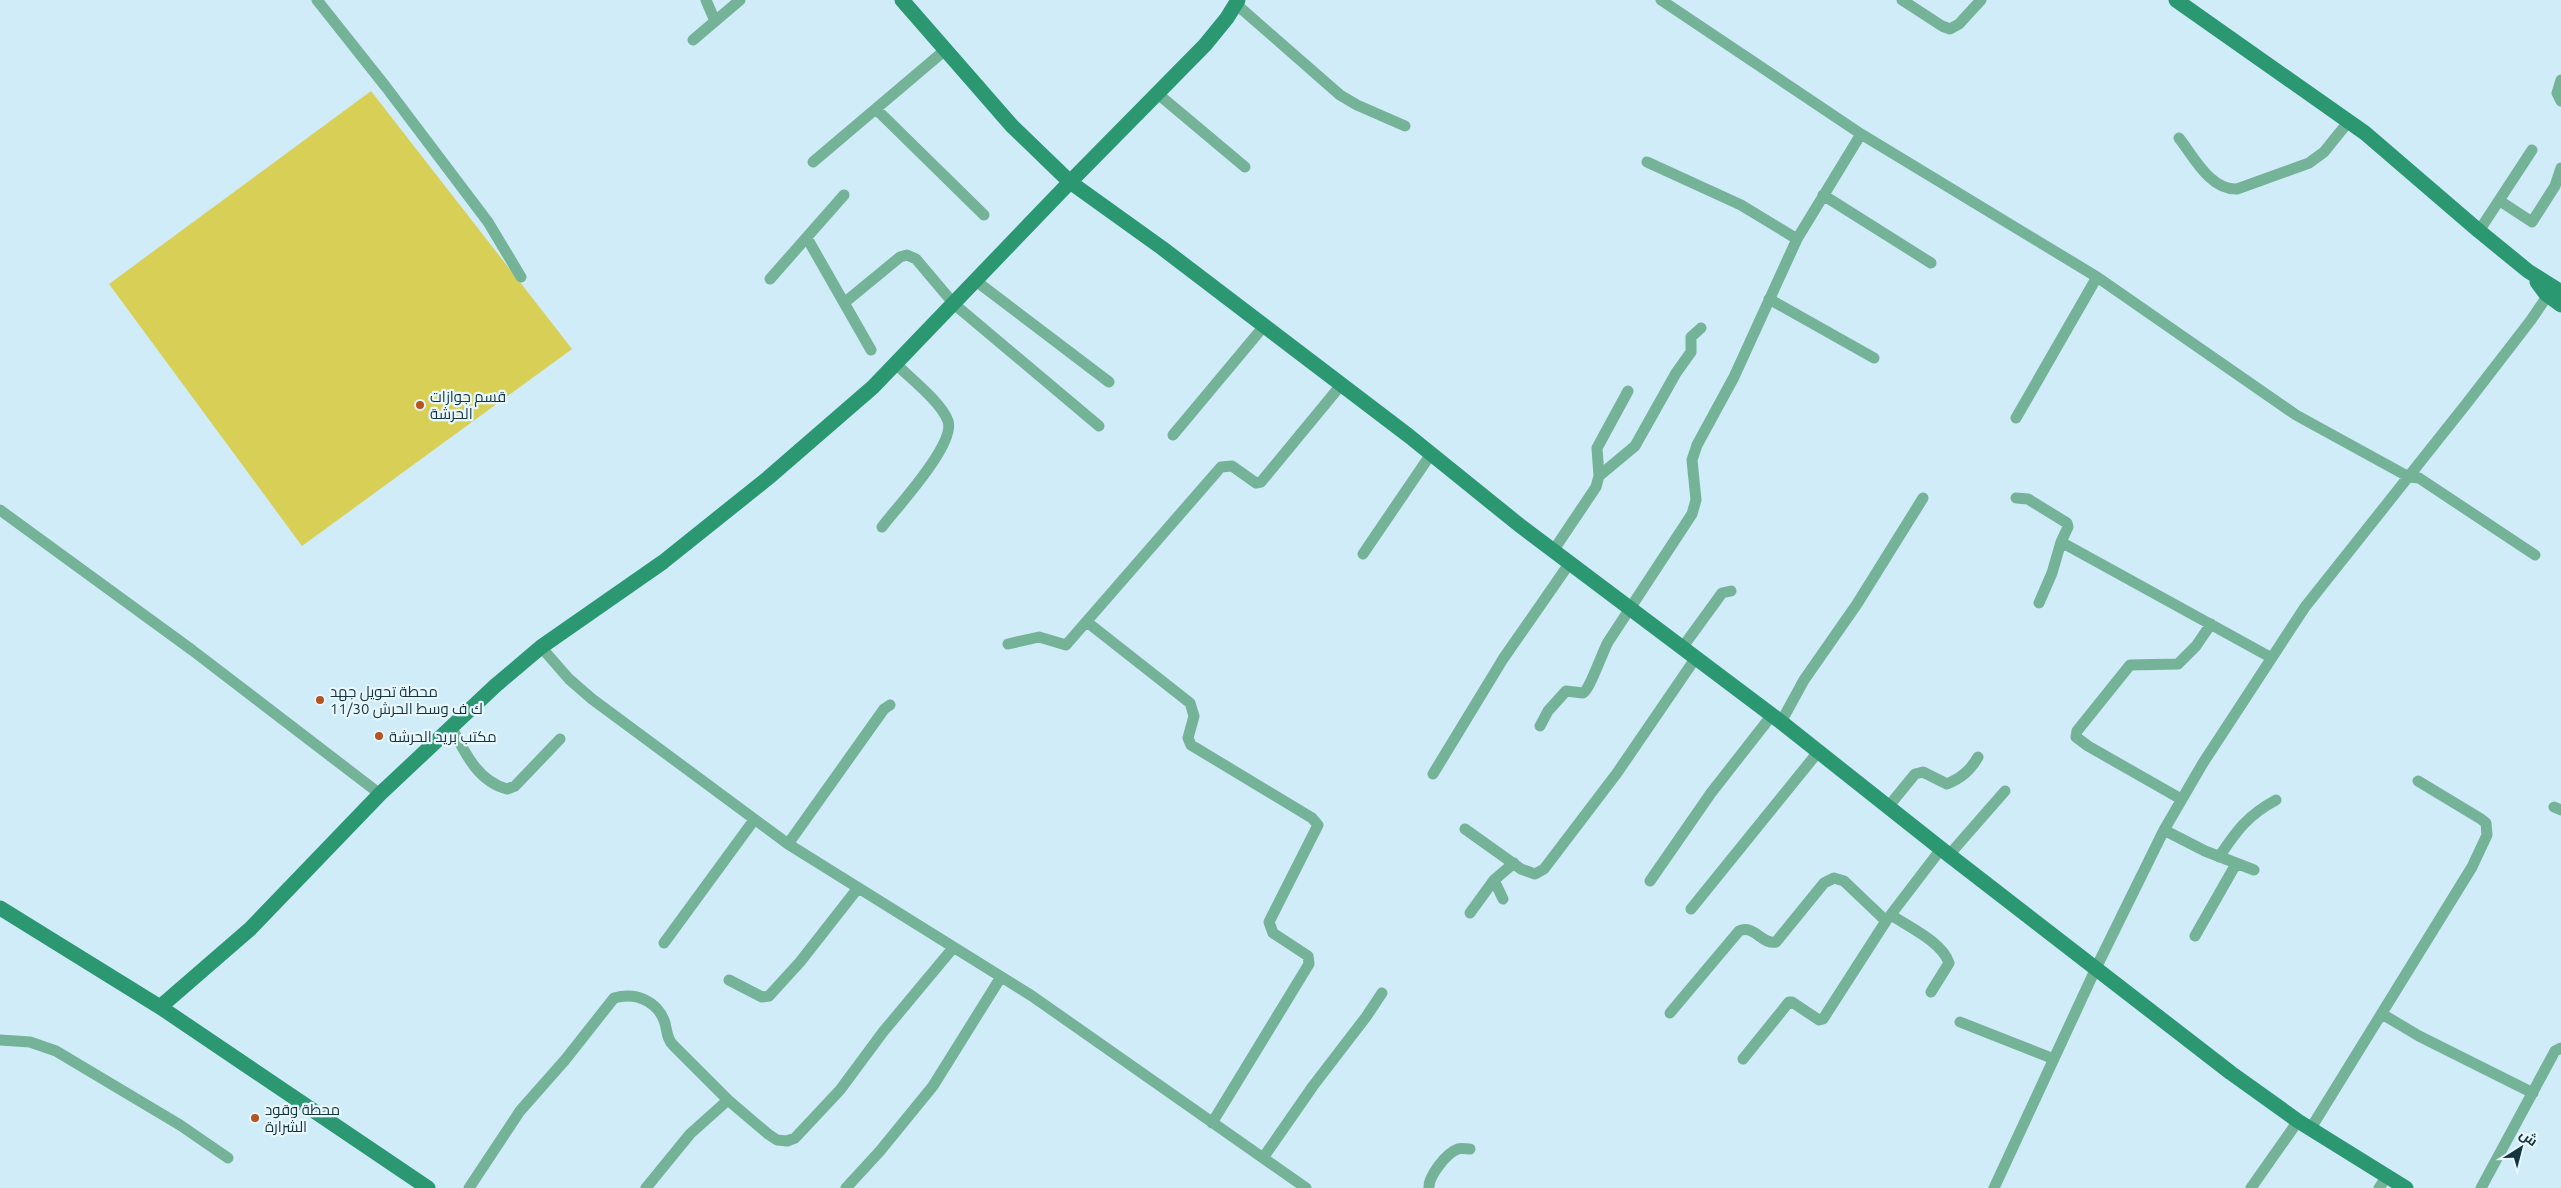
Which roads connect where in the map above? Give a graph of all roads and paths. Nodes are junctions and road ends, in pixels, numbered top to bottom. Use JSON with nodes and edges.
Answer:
{"nodes":[{"id":1,"x":317,"y":0,"type":"edge"},
{"id":2,"x":706,"y":0,"type":"edge"},
{"id":3,"x":740,"y":0,"type":"edge"},
{"id":4,"x":902,"y":0,"type":"edge"},
{"id":5,"x":1662,"y":0,"type":"edge"},
{"id":6,"x":1902,"y":0,"type":"edge"},
{"id":7,"x":1981,"y":0,"type":"edge"},
{"id":8,"x":2176,"y":0,"type":"edge"},
{"id":9,"x":1237,"y":2,"type":"edge"},
{"id":10,"x":715,"y":21,"type":"junction"},
{"id":11,"x":693,"y":40,"type":"dead end"},
{"id":12,"x":944,"y":50,"type":"junction"},
{"id":13,"x":2561,"y":80,"type":"edge"},
{"id":14,"x":1158,"y":94,"type":"junction"},
{"id":15,"x":2561,"y":101,"type":"edge"},
{"id":16,"x":876,"y":108,"type":"junction"},
{"id":17,"x":2349,"y":121,"type":"junction"},
{"id":18,"x":1405,"y":126,"type":"dead end"},
{"id":19,"x":1861,"y":134,"type":"junction"},
{"id":20,"x":2179,"y":138,"type":"dead end"},
{"id":21,"x":2532,"y":150,"type":"dead end"},
{"id":22,"x":813,"y":162,"type":"dead end"},
{"id":23,"x":1648,"y":162,"type":"dead end"},
{"id":24,"x":1245,"y":167,"type":"dead end"},
{"id":25,"x":2561,"y":168,"type":"edge"},
{"id":26,"x":1070,"y":182,"type":"junction"},
{"id":27,"x":844,"y":195,"type":"dead end"},
{"id":28,"x":1824,"y":195,"type":"junction"},
{"id":29,"x":2500,"y":201,"type":"junction"},
{"id":30,"x":984,"y":215,"type":"dead end"},
{"id":31,"x":2480,"y":232,"type":"junction"},
{"id":32,"x":807,"y":238,"type":"junction"},
{"id":33,"x":1797,"y":239,"type":"junction"},
{"id":34,"x":1931,"y":264,"type":"dead end"},
{"id":35,"x":521,"y":277,"type":"dead end"},
{"id":36,"x":2097,"y":277,"type":"junction"},
{"id":37,"x":770,"y":279,"type":"dead end"},
{"id":38,"x":976,"y":281,"type":"junction"},
{"id":39,"x":2556,"y":295,"type":"edge"},
{"id":40,"x":1769,"y":299,"type":"junction"},
{"id":41,"x":844,"y":303,"type":"junction"},
{"id":42,"x":954,"y":304,"type":"junction"},
{"id":43,"x":1264,"y":326,"type":"junction"},
{"id":44,"x":1701,"y":328,"type":"dead end"},
{"id":45,"x":871,"y":350,"type":"dead end"},
{"id":46,"x":1874,"y":358,"type":"dead end"},
{"id":47,"x":896,"y":364,"type":"junction"},
{"id":48,"x":1110,"y":382,"type":"dead end"},
{"id":49,"x":1341,"y":385,"type":"junction"},
{"id":50,"x":1628,"y":390,"type":"dead end"},
{"id":51,"x":2016,"y":418,"type":"dead end"},
{"id":52,"x":1099,"y":426,"type":"dead end"},
{"id":53,"x":1173,"y":434,"type":"dead end"},
{"id":54,"x":1431,"y":454,"type":"junction"},
{"id":55,"x":1599,"y":476,"type":"junction"},
{"id":56,"x":2409,"y":477,"type":"junction"},
{"id":57,"x":1923,"y":498,"type":"dead end"},
{"id":58,"x":2016,"y":498,"type":"dead end"},
{"id":59,"x":0,"y":510,"type":"edge"},
{"id":60,"x":882,"y":527,"type":"dead end"},
{"id":61,"x":2061,"y":542,"type":"junction"},
{"id":62,"x":1554,"y":551,"type":"junction"},
{"id":63,"x":1364,"y":554,"type":"dead end"},
{"id":64,"x":2535,"y":555,"type":"dead end"},
{"id":65,"x":1569,"y":564,"type":"junction"},
{"id":66,"x":1731,"y":592,"type":"dead end"},
{"id":67,"x":2039,"y":603,"type":"dead end"},
{"id":68,"x":1629,"y":609,"type":"junction"},
{"id":69,"x":1087,"y":622,"type":"junction"},
{"id":70,"x":2211,"y":624,"type":"junction"},
{"id":71,"x":1008,"y":644,"type":"dead end"},
{"id":72,"x":541,"y":647,"type":"junction"},
{"id":73,"x":1682,"y":648,"type":"junction"},
{"id":74,"x":2270,"y":657,"type":"junction"},
{"id":75,"x":1695,"y":659,"type":"junction"},
{"id":76,"x":890,"y":705,"type":"dead end"},
{"id":77,"x":1777,"y":718,"type":"junction"},
{"id":78,"x":451,"y":726,"type":"junction"},
{"id":79,"x":1540,"y":726,"type":"dead end"},
{"id":80,"x":560,"y":738,"type":"dead end"},
{"id":81,"x":1818,"y":752,"type":"junction"},
{"id":82,"x":1978,"y":757,"type":"dead end"},
{"id":83,"x":1433,"y":774,"type":"dead end"},
{"id":84,"x":2418,"y":781,"type":"dead end"},
{"id":85,"x":2005,"y":791,"type":"dead end"},
{"id":86,"x":380,"y":794,"type":"junction"},
{"id":87,"x":2181,"y":799,"type":"junction"},
{"id":88,"x":2276,"y":800,"type":"dead end"},
{"id":89,"x":1888,"y":807,"type":"junction"},
{"id":90,"x":754,"y":820,"type":"junction"},
{"id":91,"x":1465,"y":829,"type":"dead end"},
{"id":92,"x":2164,"y":830,"type":"junction"},
{"id":93,"x":788,"y":844,"type":"junction"},
{"id":94,"x":1945,"y":852,"type":"junction"},
{"id":95,"x":2219,"y":856,"type":"junction"},
{"id":96,"x":1514,"y":863,"type":"junction"},
{"id":97,"x":2236,"y":864,"type":"junction"},
{"id":98,"x":2254,"y":870,"type":"dead end"},
{"id":99,"x":1494,"y":880,"type":"junction"},
{"id":100,"x":1650,"y":881,"type":"dead end"},
{"id":101,"x":858,"y":888,"type":"junction"},
{"id":102,"x":1503,"y":899,"type":"dead end"},
{"id":103,"x":0,"y":908,"type":"edge"},
{"id":104,"x":1691,"y":909,"type":"dead end"},
{"id":105,"x":1470,"y":913,"type":"dead end"},
{"id":106,"x":1889,"y":918,"type":"junction"},
{"id":107,"x":2196,"y":936,"type":"dead end"},
{"id":108,"x":664,"y":943,"type":"dead end"},
{"id":109,"x":954,"y":948,"type":"junction"},
{"id":110,"x":2096,"y":968,"type":"junction"},
{"id":111,"x":1000,"y":977,"type":"junction"},
{"id":112,"x":729,"y":980,"type":"dead end"},
{"id":113,"x":1931,"y":992,"type":"dead end"},
{"id":114,"x":1382,"y":993,"type":"dead end"},
{"id":115,"x":160,"y":1007,"type":"junction"},
{"id":116,"x":1670,"y":1014,"type":"dead end"},
{"id":117,"x":2382,"y":1014,"type":"junction"},
{"id":118,"x":1960,"y":1022,"type":"dead end"},
{"id":119,"x":0,"y":1040,"type":"edge"},
{"id":120,"x":2561,"y":1048,"type":"edge"},
{"id":121,"x":2054,"y":1059,"type":"junction"},
{"id":122,"x":1743,"y":1060,"type":"dead end"},
{"id":123,"x":2533,"y":1093,"type":"junction"},
{"id":124,"x":728,"y":1100,"type":"junction"},
{"id":125,"x":2298,"y":1121,"type":"junction"},
{"id":126,"x":1212,"y":1123,"type":"junction"},
{"id":127,"x":2311,"y":1128,"type":"junction"},
{"id":128,"x":1470,"y":1149,"type":"dead end"},
{"id":129,"x":228,"y":1158,"type":"dead end"},
{"id":130,"x":1263,"y":1158,"type":"junction"},
{"id":131,"x":2383,"y":1182,"type":"edge"},
{"id":132,"x":428,"y":1188,"type":"edge"},
{"id":133,"x":469,"y":1188,"type":"edge"},
{"id":134,"x":646,"y":1188,"type":"edge"},
{"id":135,"x":846,"y":1188,"type":"edge"},
{"id":136,"x":1306,"y":1188,"type":"edge"},
{"id":137,"x":1429,"y":1188,"type":"edge"},
{"id":138,"x":1994,"y":1188,"type":"edge"},
{"id":139,"x":2251,"y":1188,"type":"edge"},
{"id":140,"x":2406,"y":1188,"type":"edge"},
{"id":141,"x":2481,"y":1188,"type":"edge"}],
"edges":[{"from":1,"to":35,"type":"street"},
{"from":2,"to":10,"type":"street"},
{"from":3,"to":10,"type":"street"},
{"from":4,"to":12,"type":"street"},
{"from":5,"to":19,"type":"street"},
{"from":6,"to":7,"type":"street"},
{"from":8,"to":17,"type":"street"},
{"from":9,"to":14,"type":"street"},
{"from":9,"to":18,"type":"street"},
{"from":10,"to":11,"type":"street"},
{"from":12,"to":16,"type":"street"},
{"from":12,"to":26,"type":"street"},
{"from":13,"to":15,"type":"street"},
{"from":14,"to":24,"type":"street"},
{"from":14,"to":26,"type":"street"},
{"from":16,"to":22,"type":"street"},
{"from":16,"to":30,"type":"street"},
{"from":17,"to":20,"type":"street"},
{"from":17,"to":31,"type":"street"},
{"from":19,"to":28,"type":"street"},
{"from":19,"to":36,"type":"street"},
{"from":21,"to":29,"type":"street"},
{"from":23,"to":33,"type":"street"},
{"from":25,"to":29,"type":"street"},
{"from":26,"to":38,"type":"street"},
{"from":26,"to":43,"type":"street"},
{"from":27,"to":32,"type":"street"},
{"from":28,"to":33,"type":"street"},
{"from":28,"to":34,"type":"street"},
{"from":29,"to":31,"type":"street"},
{"from":31,"to":39,"type":"street"},
{"from":32,"to":37,"type":"street"},
{"from":32,"to":41,"type":"street"},
{"from":33,"to":40,"type":"street"},
{"from":36,"to":51,"type":"street"},
{"from":36,"to":56,"type":"street"},
{"from":38,"to":42,"type":"street"},
{"from":38,"to":48,"type":"street"},
{"from":39,"to":56,"type":"street"},
{"from":40,"to":46,"type":"street"},
{"from":40,"to":68,"type":"street"},
{"from":41,"to":42,"type":"street"},
{"from":41,"to":45,"type":"street"},
{"from":42,"to":47,"type":"street"},
{"from":42,"to":52,"type":"street"},
{"from":43,"to":49,"type":"street"},
{"from":43,"to":53,"type":"street"},
{"from":44,"to":55,"type":"street"},
{"from":47,"to":60,"type":"street"},
{"from":47,"to":72,"type":"street"},
{"from":49,"to":54,"type":"street"},
{"from":49,"to":69,"type":"street"},
{"from":50,"to":55,"type":"street"},
{"from":54,"to":62,"type":"street"},
{"from":54,"to":63,"type":"street"},
{"from":55,"to":62,"type":"street"},
{"from":56,"to":64,"type":"street"},
{"from":56,"to":74,"type":"street"},
{"from":57,"to":77,"type":"street"},
{"from":58,"to":61,"type":"street"},
{"from":59,"to":86,"type":"street"},
{"from":61,"to":67,"type":"street"},
{"from":61,"to":70,"type":"street"},
{"from":62,"to":65,"type":"street"},
{"from":65,"to":68,"type":"street"},
{"from":65,"to":83,"type":"street"},
{"from":66,"to":73,"type":"street"},
{"from":68,"to":73,"type":"street"},
{"from":68,"to":79,"type":"street"},
{"from":69,"to":71,"type":"street"},
{"from":69,"to":126,"type":"street"},
{"from":70,"to":74,"type":"street"},
{"from":70,"to":87,"type":"street"},
{"from":72,"to":78,"type":"street"},
{"from":72,"to":90,"type":"street"},
{"from":73,"to":75,"type":"street"},
{"from":74,"to":87,"type":"street"},
{"from":75,"to":77,"type":"street"},
{"from":75,"to":96,"type":"street"},
{"from":76,"to":93,"type":"street"},
{"from":77,"to":81,"type":"street"},
{"from":77,"to":100,"type":"street"},
{"from":78,"to":80,"type":"street"},
{"from":78,"to":86,"type":"street"},
{"from":81,"to":89,"type":"street"},
{"from":81,"to":104,"type":"street"},
{"from":82,"to":89,"type":"street"},
{"from":84,"to":117,"type":"street"},
{"from":85,"to":94,"type":"street"},
{"from":86,"to":115,"type":"street"},
{"from":87,"to":92,"type":"street"},
{"from":88,"to":95,"type":"street"},
{"from":89,"to":94,"type":"street"},
{"from":90,"to":93,"type":"street"},
{"from":90,"to":108,"type":"street"},
{"from":91,"to":96,"type":"street"},
{"from":92,"to":95,"type":"street"},
{"from":92,"to":110,"type":"street"},
{"from":93,"to":101,"type":"street"},
{"from":94,"to":106,"type":"street"},
{"from":94,"to":110,"type":"street"},
{"from":95,"to":97,"type":"street"},
{"from":96,"to":99,"type":"street"},
{"from":97,"to":98,"type":"street"},
{"from":97,"to":107,"type":"street"},
{"from":99,"to":102,"type":"street"},
{"from":99,"to":105,"type":"street"},
{"from":101,"to":109,"type":"street"},
{"from":101,"to":112,"type":"street"},
{"from":103,"to":115,"type":"street"},
{"from":106,"to":113,"type":"street"},
{"from":106,"to":116,"type":"street"},
{"from":106,"to":122,"type":"street"},
{"from":109,"to":111,"type":"street"},
{"from":109,"to":124,"type":"street"},
{"from":110,"to":121,"type":"street"},
{"from":110,"to":125,"type":"street"},
{"from":111,"to":126,"type":"street"},
{"from":111,"to":135,"type":"street"},
{"from":114,"to":130,"type":"street"},
{"from":115,"to":132,"type":"street"},
{"from":117,"to":123,"type":"street"},
{"from":117,"to":127,"type":"street"},
{"from":118,"to":121,"type":"street"},
{"from":119,"to":129,"type":"street"},
{"from":120,"to":123,"type":"street"},
{"from":121,"to":138,"type":"street"},
{"from":123,"to":141,"type":"street"},
{"from":124,"to":133,"type":"street"},
{"from":124,"to":134,"type":"street"},
{"from":125,"to":127,"type":"street"},
{"from":125,"to":139,"type":"street"},
{"from":126,"to":130,"type":"street"},
{"from":127,"to":131,"type":"street"},
{"from":128,"to":137,"type":"street"},
{"from":130,"to":136,"type":"street"},
{"from":131,"to":140,"type":"street"}]}
